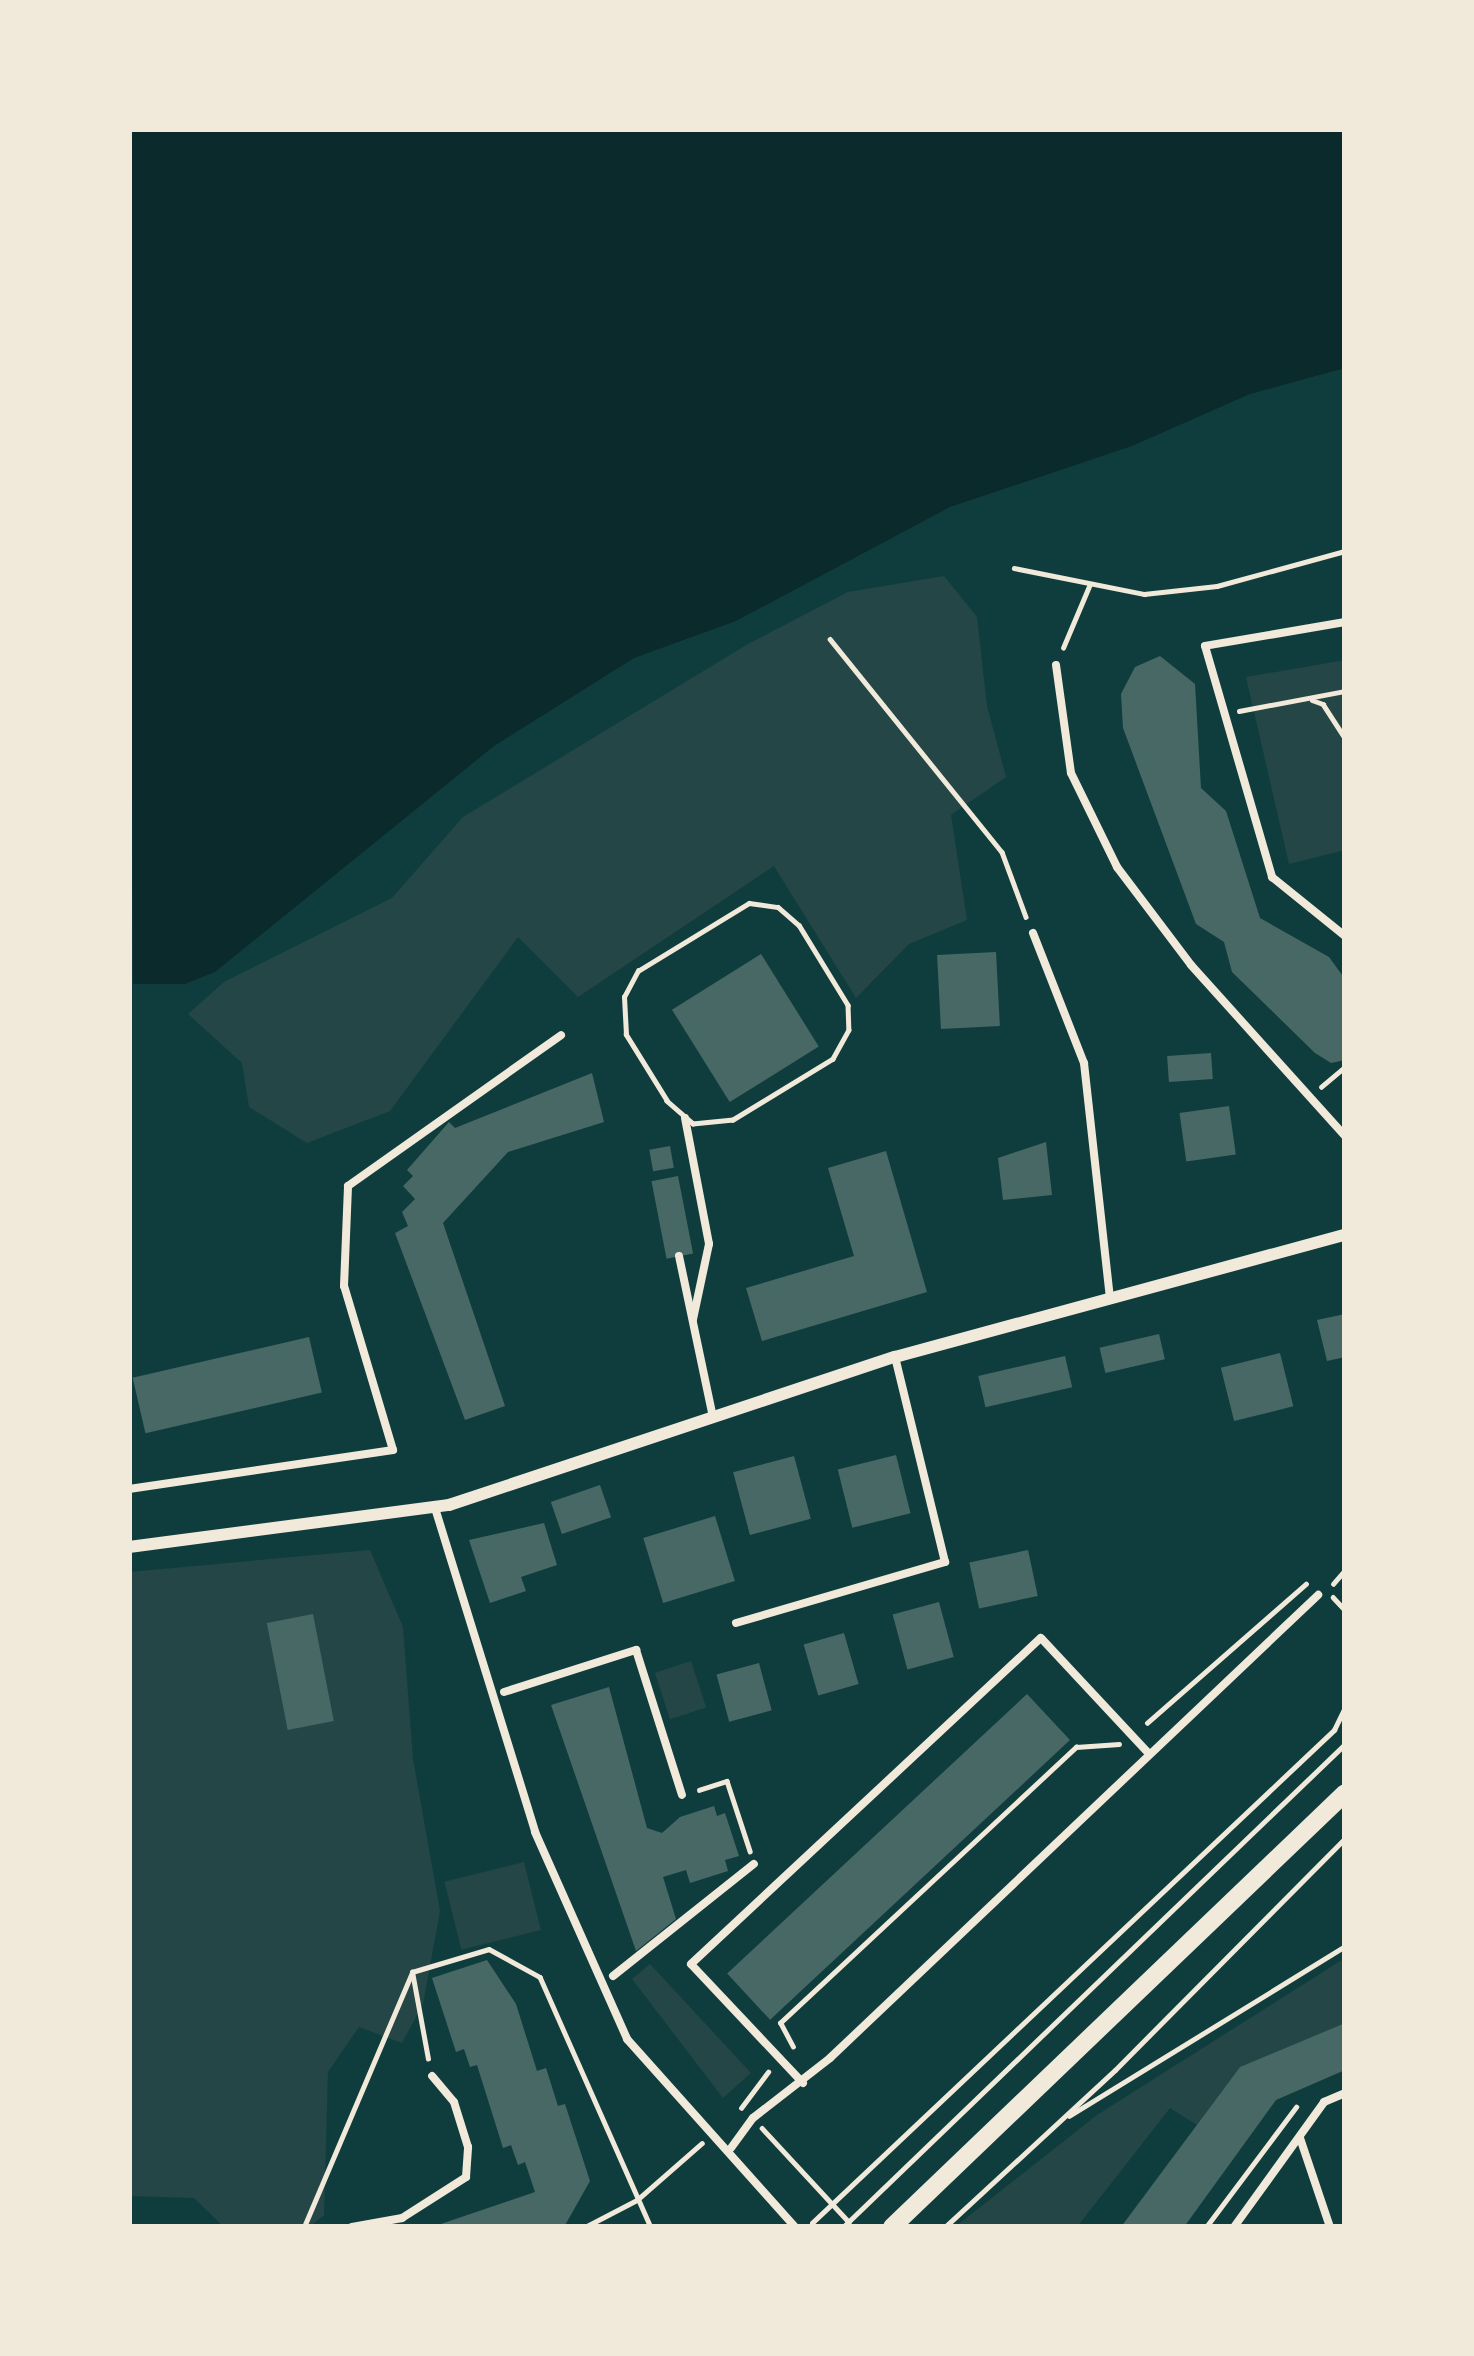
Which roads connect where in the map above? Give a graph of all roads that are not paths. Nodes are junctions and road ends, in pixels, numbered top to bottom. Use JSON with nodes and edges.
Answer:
{"nodes":[{"id":1,"x":1345,"y":622,"type":"edge"},
{"id":2,"x":1056,"y":664,"type":"road end"},
{"id":3,"x":1033,"y":933,"type":"road end"},
{"id":4,"x":1345,"y":936,"type":"edge"},
{"id":5,"x":561,"y":1035,"type":"dead end"},
{"id":6,"x":685,"y":1118,"type":"road end"},
{"id":7,"x":1345,"y":1136,"type":"edge"},
{"id":8,"x":1345,"y":1235,"type":"edge"},
{"id":9,"x":680,"y":1256,"type":"dead end"},
{"id":10,"x":1110,"y":1301,"type":"junction"},
{"id":11,"x":693,"y":1319,"type":"junction"},
{"id":12,"x":895,"y":1358,"type":"junction"},
{"id":13,"x":713,"y":1417,"type":"junction"},
{"id":14,"x":129,"y":1489,"type":"edge"},
{"id":15,"x":435,"y":1508,"type":"junction"},
{"id":16,"x":129,"y":1536,"type":"edge"},
{"id":17,"x":130,"y":1547,"type":"edge"},
{"id":18,"x":1318,"y":1594,"type":"road end"},
{"id":19,"x":736,"y":1623,"type":"dead end"},
{"id":20,"x":504,"y":1692,"type":"dead end"},
{"id":21,"x":1149,"y":1754,"type":"junction"},
{"id":22,"x":1345,"y":1793,"type":"edge"},
{"id":23,"x":682,"y":1795,"type":"road end"},
{"id":24,"x":754,"y":1864,"type":"road end"},
{"id":25,"x":614,"y":1976,"type":"dead end"},
{"id":26,"x":432,"y":2077,"type":"road end"},
{"id":27,"x":803,"y":2083,"type":"junction"},
{"id":28,"x":1345,"y":2093,"type":"edge"},
{"id":29,"x":1300,"y":2136,"type":"junction"},
{"id":30,"x":731,"y":2148,"type":"junction"},
{"id":31,"x":352,"y":2227,"type":"edge"},
{"id":32,"x":795,"y":2227,"type":"edge"},
{"id":33,"x":892,"y":2227,"type":"edge"},
{"id":34,"x":1234,"y":2227,"type":"edge"},
{"id":35,"x":1330,"y":2227,"type":"edge"}],
"edges":[{"from":1,"to":4,"type":"lane"},
{"from":2,"to":7,"type":"lane"},
{"from":3,"to":10,"type":"lane"},
{"from":5,"to":14,"type":"lane"},
{"from":6,"to":11,"type":"lane"},
{"from":8,"to":10,"type":"street"},
{"from":9,"to":11,"type":"lane"},
{"from":10,"to":12,"type":"street"},
{"from":11,"to":13,"type":"lane"},
{"from":12,"to":13,"type":"street"},
{"from":12,"to":19,"type":"lane"},
{"from":13,"to":15,"type":"street"},
{"from":15,"to":17,"type":"street"},
{"from":15,"to":30,"type":"lane"},
{"from":16,"to":17,"type":"lane"},
{"from":18,"to":21,"type":"lane"},
{"from":20,"to":23,"type":"lane"},
{"from":21,"to":27,"type":"lane"},
{"from":21,"to":27,"type":"lane"},
{"from":22,"to":33,"type":"street"},
{"from":24,"to":25,"type":"lane"},
{"from":26,"to":31,"type":"lane"},
{"from":27,"to":30,"type":"lane"},
{"from":28,"to":29,"type":"lane"},
{"from":29,"to":34,"type":"lane"},
{"from":29,"to":35,"type":"lane"},
{"from":30,"to":32,"type":"lane"}]}
